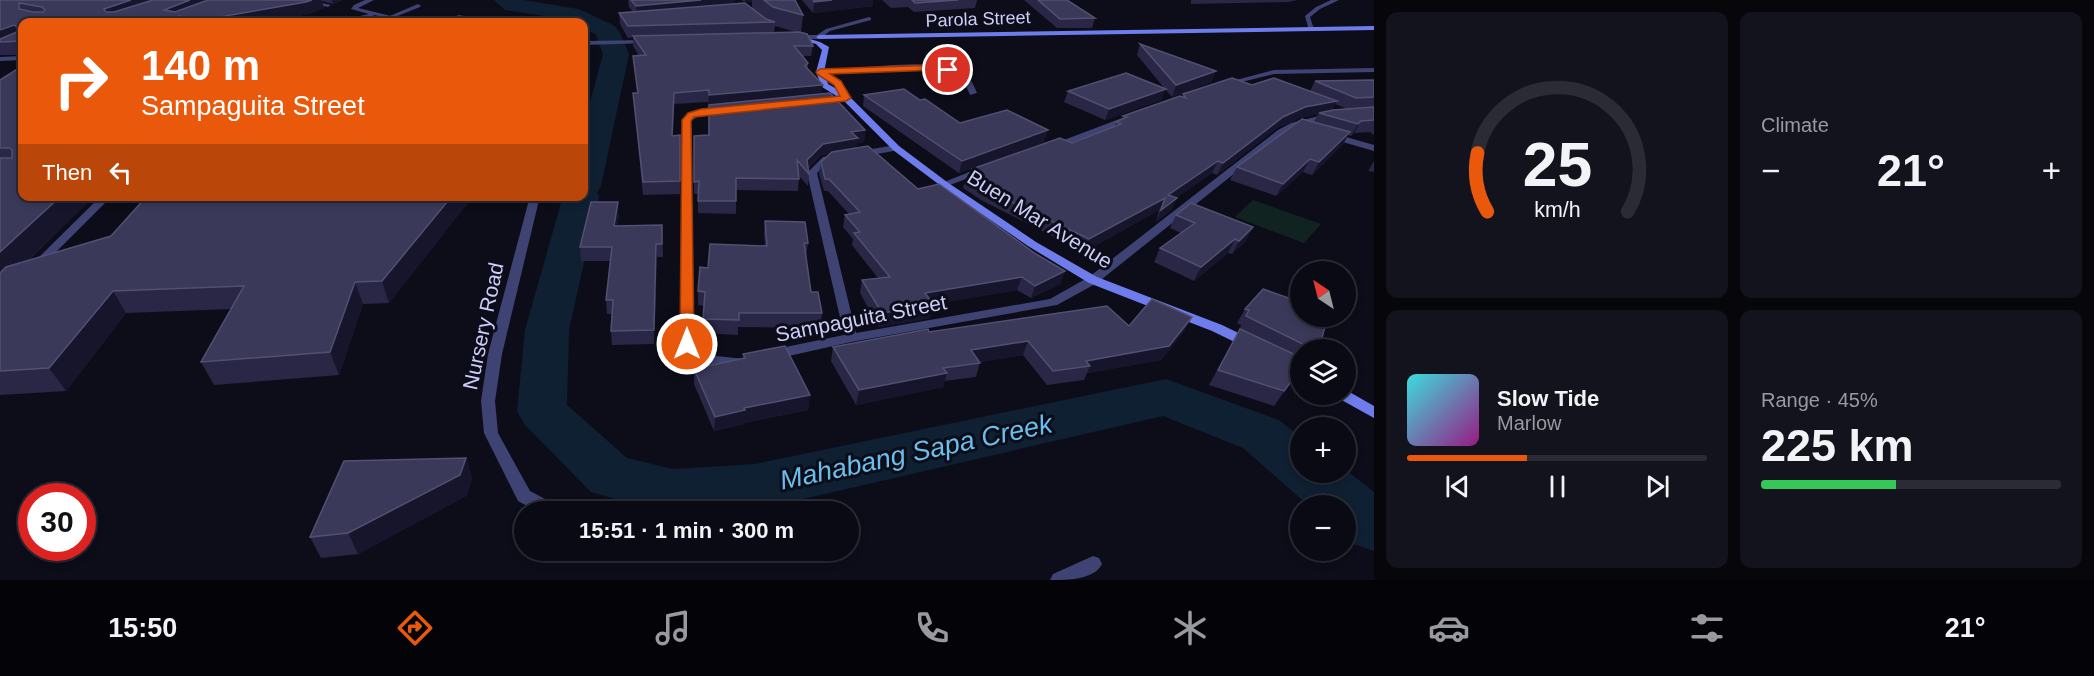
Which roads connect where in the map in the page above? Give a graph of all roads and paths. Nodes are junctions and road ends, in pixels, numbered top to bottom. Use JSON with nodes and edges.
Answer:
{"nodes":[{"id":1,"x":295,"y":0,"type":"edge"},
{"id":2,"x":371,"y":0,"type":"edge"},
{"id":3,"x":1336,"y":0,"type":"edge"},
{"id":4,"x":328,"y":5,"type":"dead end"},
{"id":5,"x":418,"y":6,"type":"dead end"},
{"id":6,"x":375,"y":15,"type":"junction"},
{"id":7,"x":461,"y":16,"type":"dead end"},
{"id":8,"x":360,"y":18,"type":"edge"},
{"id":9,"x":388,"y":18,"type":"joint"},
{"id":10,"x":455,"y":18,"type":"edge"},
{"id":11,"x":869,"y":20,"type":"dead end"},
{"id":12,"x":1374,"y":28,"type":"edge"},
{"id":13,"x":1311,"y":29,"type":"junction"},
{"id":14,"x":788,"y":36,"type":"edge"},
{"id":15,"x":798,"y":37,"type":"junction"},
{"id":16,"x":819,"y":37,"type":"junction"},
{"id":17,"x":661,"y":41,"type":"edge"},
{"id":18,"x":588,"y":43,"type":"edge"},
{"id":19,"x":18,"y":58,"type":"edge"},
{"id":20,"x":0,"y":59,"type":"edge"},
{"id":21,"x":1374,"y":70,"type":"edge"},
{"id":22,"x":820,"y":72,"type":"junction"},
{"id":23,"x":1263,"y":75,"type":"junction"},
{"id":24,"x":1276,"y":85,"type":"edge"},
{"id":25,"x":1216,"y":86,"type":"edge"},
{"id":26,"x":973,"y":93,"type":"dead end"},
{"id":27,"x":846,"y":98,"type":"junction"},
{"id":28,"x":824,"y":100,"type":"edge"},
{"id":29,"x":1328,"y":106,"type":"edge"},
{"id":30,"x":735,"y":109,"type":"edge"},
{"id":31,"x":1144,"y":113,"type":"edge"},
{"id":32,"x":1294,"y":125,"type":"junction"},
{"id":33,"x":896,"y":148,"type":"junction"},
{"id":34,"x":1374,"y":148,"type":"edge"},
{"id":35,"x":1044,"y":149,"type":"edge"},
{"id":36,"x":988,"y":168,"type":"edge"},
{"id":37,"x":944,"y":184,"type":"junction"},
{"id":38,"x":102,"y":201,"type":"edge"},
{"id":39,"x":534,"y":201,"type":"edge"},
{"id":40,"x":25,"y":276,"type":"edge"},
{"id":41,"x":1093,"y":280,"type":"junction"},
{"id":42,"x":851,"y":338,"type":"junction"},
{"id":43,"x":1259,"y":348,"type":"edge"},
{"id":44,"x":1356,"y":402,"type":"edge"},
{"id":45,"x":1374,"y":413,"type":"edge"},
{"id":46,"x":533,"y":501,"type":"edge"},
{"id":47,"x":1094,"y":564,"type":"dead end"},
{"id":48,"x":1059,"y":580,"type":"edge"}],
"edges":[{"from":1,"to":4,"type":"street"},
{"from":2,"to":6,"type":"street"},
{"from":3,"to":13,"type":"street"},
{"from":5,"to":9,"type":"street"},
{"from":6,"to":8,"type":"street"},
{"from":6,"to":9,"type":"street"},
{"from":7,"to":10,"type":"street"},
{"from":11,"to":16,"type":"street"},
{"from":12,"to":13,"type":"street","name":"Parola Street"},
{"from":13,"to":16,"type":"street","name":"Parola Street"},
{"from":14,"to":15,"type":"street","name":"Parola Street"},
{"from":15,"to":16,"type":"street","name":"Parola Street"},
{"from":15,"to":22,"type":"street"},
{"from":17,"to":18,"type":"street"},
{"from":19,"to":20,"type":"street"},
{"from":21,"to":23,"type":"street"},
{"from":22,"to":26,"type":"street"},
{"from":22,"to":27,"type":"street","name":"Buen Mar Avenue"},
{"from":23,"to":24,"type":"street"},
{"from":23,"to":25,"type":"street"},
{"from":27,"to":28,"type":"street"},
{"from":27,"to":33,"type":"street","name":"Buen Mar Avenue"},
{"from":29,"to":32,"type":"street","name":"Sampaguita Street"},
{"from":30,"to":42,"type":"street","name":"Sampaguita Street"},
{"from":31,"to":35,"type":"street"},
{"from":32,"to":34,"type":"street"},
{"from":32,"to":41,"type":"street","name":"Sampaguita Street"},
{"from":33,"to":37,"type":"street","name":"Buen Mar Avenue"},
{"from":33,"to":42,"type":"street"},
{"from":36,"to":37,"type":"street"},
{"from":37,"to":41,"type":"street","name":"Buen Mar Avenue"},
{"from":38,"to":40,"type":"street"},
{"from":39,"to":46,"type":"street","name":"Nursery Road"},
{"from":41,"to":42,"type":"street","name":"Sampaguita Street"},
{"from":41,"to":43,"type":"street","name":"Buen Mar Avenue"},
{"from":44,"to":45,"type":"street"},
{"from":47,"to":48,"type":"street"}]}
